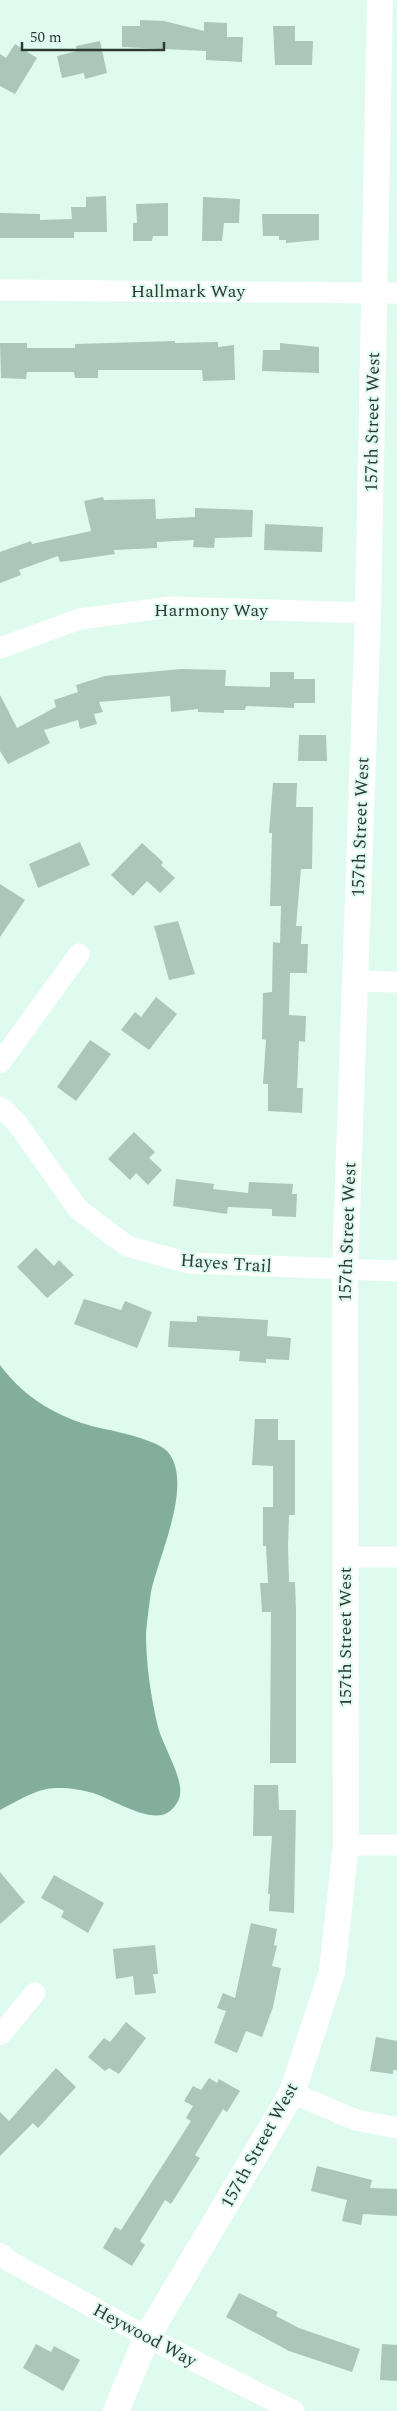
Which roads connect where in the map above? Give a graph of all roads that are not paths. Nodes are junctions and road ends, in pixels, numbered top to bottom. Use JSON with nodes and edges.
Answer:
{"nodes":[{"id":1,"x":380,"y":0,"type":"edge"},
{"id":2,"x":0,"y":290,"type":"edge"},
{"id":3,"x":386,"y":293,"type":"edge"},
{"id":4,"x":368,"y":613,"type":"junction"},
{"id":5,"x":0,"y":648,"type":"edge"},
{"id":6,"x":79,"y":954,"type":"dead end"},
{"id":7,"x":355,"y":981,"type":"junction"},
{"id":8,"x":397,"y":982,"type":"edge"},
{"id":9,"x":0,"y":1063,"type":"edge"},
{"id":10,"x":0,"y":1107,"type":"edge"},
{"id":11,"x":345,"y":1269,"type":"junction"},
{"id":12,"x":397,"y":1270,"type":"edge"},
{"id":13,"x":344,"y":1557,"type":"junction"},
{"id":14,"x":397,"y":1557,"type":"edge"},
{"id":15,"x":346,"y":1845,"type":"junction"},
{"id":16,"x":397,"y":1845,"type":"edge"},
{"id":17,"x":35,"y":1993,"type":"dead end"},
{"id":18,"x":0,"y":2035,"type":"edge"},
{"id":19,"x":292,"y":2093,"type":"junction"},
{"id":20,"x":397,"y":2128,"type":"edge"},
{"id":21,"x":0,"y":2253,"type":"edge"},
{"id":22,"x":147,"y":2337,"type":"junction"},
{"id":23,"x":116,"y":2411,"type":"edge"},
{"id":24,"x":294,"y":2411,"type":"edge"}],
"edges":[{"from":1,"to":3,"type":"street","name":"157th Street West"},
{"from":2,"to":3,"type":"street","name":"Hallmark Way"},
{"from":3,"to":4,"type":"street","name":"157th Street West"},
{"from":4,"to":5,"type":"street","name":"Harmony Way"},
{"from":4,"to":7,"type":"street","name":"157th Street West"},
{"from":6,"to":9,"type":"street"},
{"from":7,"to":8,"type":"street"},
{"from":7,"to":11,"type":"street","name":"157th Street West"},
{"from":10,"to":11,"type":"street","name":"Hayes Trail"},
{"from":11,"to":12,"type":"street","name":"Hayes Trail"},
{"from":11,"to":13,"type":"street","name":"157th Street West"},
{"from":13,"to":14,"type":"street"},
{"from":13,"to":15,"type":"street","name":"157th Street West"},
{"from":15,"to":16,"type":"street"},
{"from":15,"to":19,"type":"street","name":"157th Street West"},
{"from":17,"to":18,"type":"street"},
{"from":19,"to":20,"type":"street"},
{"from":19,"to":22,"type":"street","name":"157th Street West"},
{"from":21,"to":22,"type":"street","name":"Heywood Way"},
{"from":22,"to":23,"type":"street","name":"157th Street West"},
{"from":22,"to":24,"type":"street","name":"Heywood Way"}]}
